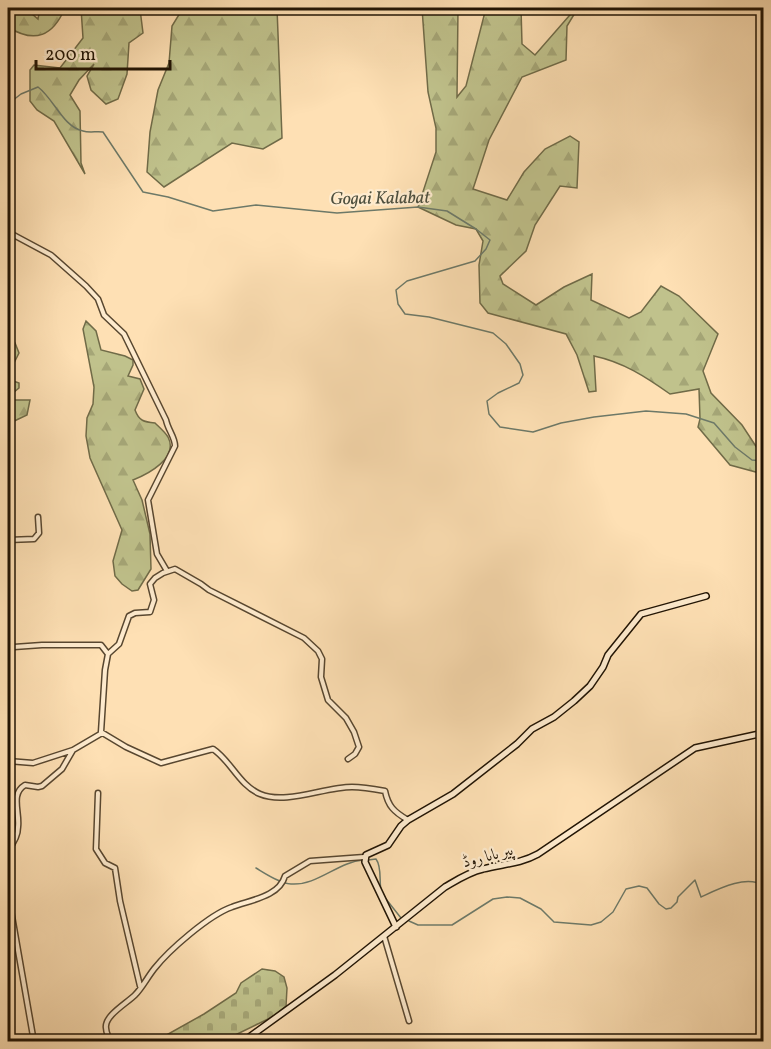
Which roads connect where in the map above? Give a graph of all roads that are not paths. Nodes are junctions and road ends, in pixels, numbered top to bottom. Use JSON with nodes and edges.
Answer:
{"nodes":[{"id":1,"x":8,"y":232,"type":"edge"},
{"id":2,"x":38,"y":517,"type":"dead end"},
{"id":3,"x":8,"y":540,"type":"edge"},
{"id":4,"x":167,"y":572,"type":"junction"},
{"id":5,"x":706,"y":596,"type":"dead end"},
{"id":6,"x":8,"y":644,"type":"edge"},
{"id":7,"x":108,"y":654,"type":"junction"},
{"id":8,"x":102,"y":733,"type":"junction"},
{"id":9,"x":764,"y":733,"type":"edge"},
{"id":10,"x":73,"y":750,"type":"junction"},
{"id":11,"x":348,"y":759,"type":"dead end"},
{"id":12,"x":8,"y":761,"type":"edge"},
{"id":13,"x":98,"y":794,"type":"dead end"},
{"id":14,"x":408,"y":820,"type":"junction"},
{"id":15,"x":8,"y":850,"type":"edge"},
{"id":16,"x":365,"y":858,"type":"junction"},
{"id":17,"x":8,"y":892,"type":"edge"},
{"id":18,"x":396,"y":927,"type":"junction"},
{"id":19,"x":384,"y":936,"type":"junction"},
{"id":20,"x":140,"y":987,"type":"junction"},
{"id":21,"x":409,"y":1021,"type":"dead end"},
{"id":22,"x":34,"y":1041,"type":"edge"},
{"id":23,"x":110,"y":1041,"type":"edge"},
{"id":24,"x":239,"y":1041,"type":"edge"}],
"edges":[{"from":1,"to":4,"type":"street"},
{"from":2,"to":3,"type":"street"},
{"from":4,"to":7,"type":"street"},
{"from":4,"to":11,"type":"street"},
{"from":5,"to":14,"type":"main road"},
{"from":6,"to":7,"type":"street"},
{"from":7,"to":8,"type":"street"},
{"from":8,"to":10,"type":"street"},
{"from":8,"to":14,"type":"street"},
{"from":9,"to":18,"type":"main road","name":"پیر بابا روڈ"},
{"from":10,"to":12,"type":"street"},
{"from":10,"to":15,"type":"street"},
{"from":13,"to":20,"type":"street"},
{"from":14,"to":16,"type":"main road"},
{"from":16,"to":18,"type":"main road"},
{"from":16,"to":20,"type":"street"},
{"from":17,"to":22,"type":"street"},
{"from":18,"to":19,"type":"main road","name":"پیر بابا روڈ"},
{"from":19,"to":21,"type":"street"},
{"from":19,"to":24,"type":"main road","name":"پیر بابا روڈ"},
{"from":20,"to":23,"type":"street"}]}
